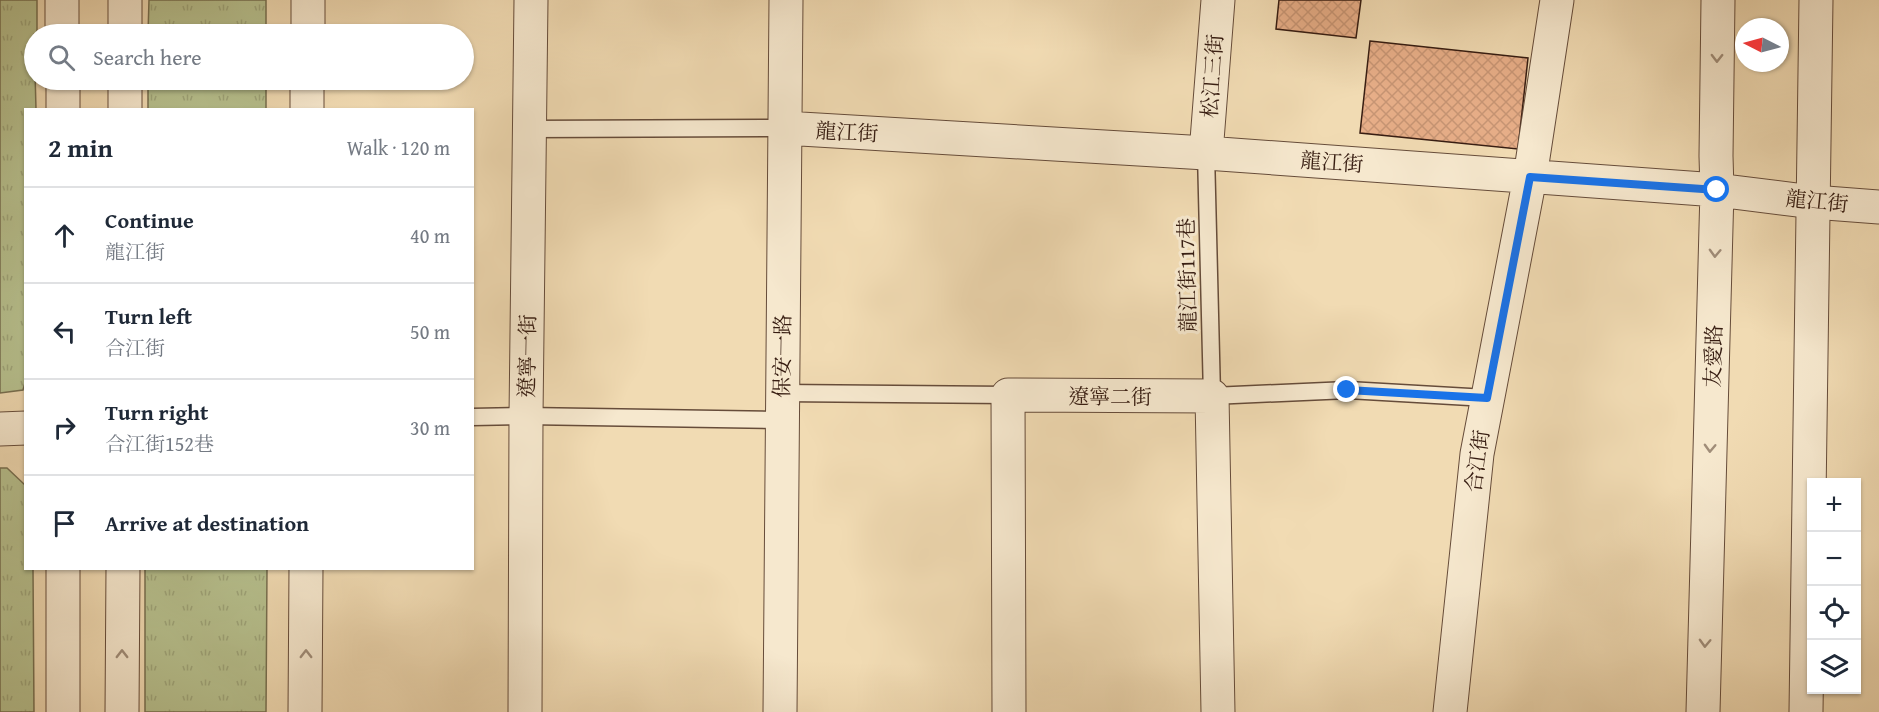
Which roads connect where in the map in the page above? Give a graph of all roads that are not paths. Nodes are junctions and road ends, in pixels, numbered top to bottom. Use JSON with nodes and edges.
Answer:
{"nodes":[{"id":1,"x":62,"y":0,"type":"edge"},
{"id":2,"x":125,"y":0,"type":"edge"},
{"id":3,"x":308,"y":0,"type":"edge"},
{"id":4,"x":531,"y":0,"type":"edge"},
{"id":5,"x":786,"y":0,"type":"edge"},
{"id":6,"x":1218,"y":0,"type":"edge"},
{"id":7,"x":1557,"y":0,"type":"edge"},
{"id":8,"x":1718,"y":0,"type":"edge"},
{"id":9,"x":1816,"y":0,"type":"edge"},
{"id":10,"x":63,"y":24,"type":"edge"},
{"id":11,"x":125,"y":24,"type":"edge"},
{"id":12,"x":308,"y":24,"type":"edge"},
{"id":13,"x":63,"y":90,"type":"edge"},
{"id":14,"x":125,"y":90,"type":"edge"},
{"id":15,"x":308,"y":90,"type":"edge"},
{"id":16,"x":63,"y":108,"type":"edge"},
{"id":17,"x":125,"y":108,"type":"edge"},
{"id":18,"x":308,"y":108,"type":"edge"},
{"id":19,"x":784,"y":128,"type":"junction"},
{"id":20,"x":530,"y":129,"type":"junction"},
{"id":21,"x":1206,"y":153,"type":"junction"},
{"id":22,"x":1530,"y":177,"type":"junction"},
{"id":23,"x":1717,"y":190,"type":"junction"},
{"id":24,"x":1813,"y":202,"type":"junction"},
{"id":25,"x":1879,"y":207,"type":"edge"},
{"id":26,"x":1008,"y":395,"type":"junction"},
{"id":27,"x":1212,"y":396,"type":"junction"},
{"id":28,"x":1487,"y":398,"type":"junction"},
{"id":29,"x":781,"y":406,"type":"junction"},
{"id":30,"x":526,"y":416,"type":"junction"},
{"id":31,"x":474,"y":417,"type":"edge"},
{"id":32,"x":24,"y":428,"type":"edge"},
{"id":33,"x":0,"y":429,"type":"edge"},
{"id":34,"x":63,"y":570,"type":"edge"},
{"id":35,"x":123,"y":570,"type":"edge"},
{"id":36,"x":306,"y":570,"type":"edge"},
{"id":37,"x":63,"y":712,"type":"edge"},
{"id":38,"x":122,"y":712,"type":"edge"},
{"id":39,"x":305,"y":712,"type":"edge"},
{"id":40,"x":525,"y":712,"type":"edge"},
{"id":41,"x":780,"y":712,"type":"edge"},
{"id":42,"x":1009,"y":712,"type":"edge"},
{"id":43,"x":1218,"y":712,"type":"edge"},
{"id":44,"x":1450,"y":712,"type":"edge"},
{"id":45,"x":1703,"y":712,"type":"edge"},
{"id":46,"x":1806,"y":712,"type":"edge"}],
"edges":[{"from":1,"to":10,"type":"street"},
{"from":2,"to":11,"type":"street"},
{"from":3,"to":12,"type":"street"},
{"from":4,"to":20,"type":"street","name":"遼寧一街"},
{"from":5,"to":19,"type":"street","name":"保安一路"},
{"from":6,"to":21,"type":"street","name":"松江三街"},
{"from":7,"to":22,"type":"street","name":"合江街"},
{"from":8,"to":23,"type":"street","name":"友愛路","one_way":true},
{"from":9,"to":24,"type":"street"},
{"from":13,"to":16,"type":"street"},
{"from":14,"to":17,"type":"street"},
{"from":15,"to":18,"type":"street"},
{"from":19,"to":20,"type":"lane"},
{"from":19,"to":21,"type":"street","name":"龍江街"},
{"from":19,"to":29,"type":"street","name":"保安一路"},
{"from":20,"to":30,"type":"street","name":"遼寧一街"},
{"from":21,"to":22,"type":"street","name":"龍江街"},
{"from":21,"to":27,"type":"lane","name":"龍江街117巷"},
{"from":22,"to":23,"type":"street","name":"龍江街"},
{"from":22,"to":28,"type":"street","name":"合江街"},
{"from":23,"to":24,"type":"street","name":"龍江街"},
{"from":23,"to":45,"type":"street","name":"友愛路","one_way":true},
{"from":24,"to":25,"type":"street","name":"龍江街"},
{"from":24,"to":46,"type":"street"},
{"from":26,"to":27,"type":"street","name":"遼寧二街"},
{"from":26,"to":29,"type":"lane"},
{"from":26,"to":42,"type":"street"},
{"from":27,"to":28,"type":"lane"},
{"from":27,"to":43,"type":"street"},
{"from":28,"to":44,"type":"street","name":"合江街"},
{"from":29,"to":30,"type":"lane"},
{"from":29,"to":41,"type":"street","name":"保安一路"},
{"from":30,"to":31,"type":"lane"},
{"from":30,"to":40,"type":"street","name":"遼寧一街"},
{"from":32,"to":33,"type":"street"},
{"from":34,"to":37,"type":"street"},
{"from":38,"to":35,"type":"street","one_way":true},
{"from":39,"to":36,"type":"street","one_way":true}]}
